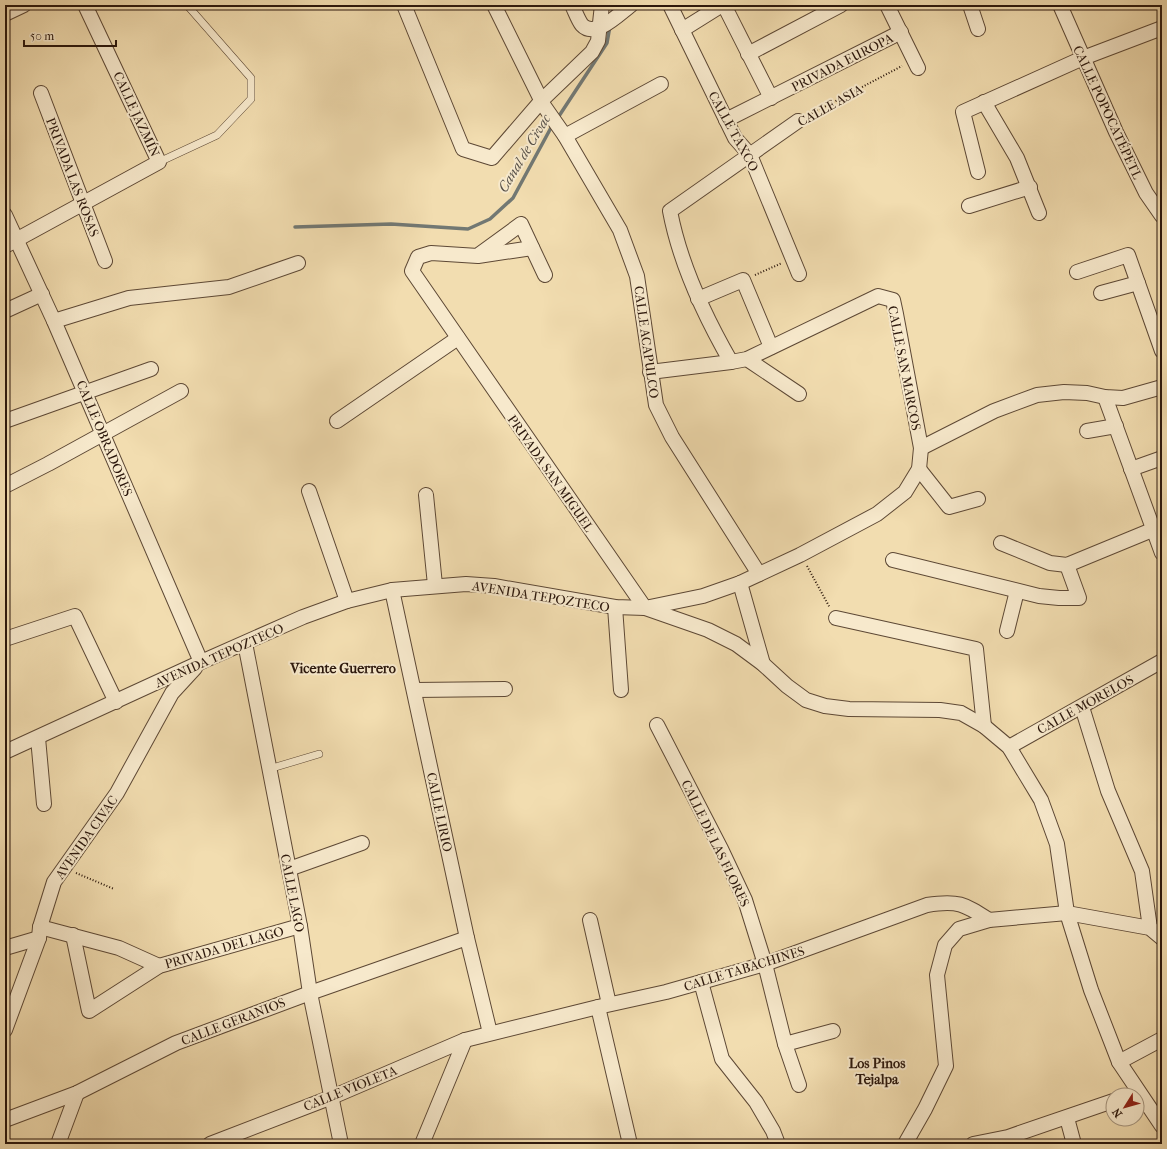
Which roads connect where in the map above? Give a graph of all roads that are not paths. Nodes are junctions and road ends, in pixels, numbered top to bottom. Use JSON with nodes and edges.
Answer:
{"nodes":[{"id":1,"x":24,"y":5,"type":"edge"},
{"id":2,"x":85,"y":5,"type":"edge"},
{"id":3,"x":187,"y":5,"type":"edge"},
{"id":4,"x":404,"y":5,"type":"edge"},
{"id":5,"x":494,"y":5,"type":"edge"},
{"id":6,"x":572,"y":5,"type":"edge"},
{"id":7,"x":602,"y":5,"type":"edge"},
{"id":8,"x":670,"y":5,"type":"edge"},
{"id":9,"x":723,"y":5,"type":"edge"},
{"id":10,"x":841,"y":5,"type":"edge"},
{"id":11,"x":887,"y":5,"type":"edge"},
{"id":12,"x":970,"y":5,"type":"edge"},
{"id":13,"x":1060,"y":5,"type":"edge"},
{"id":14,"x":626,"y":8,"type":"edge"},
{"id":15,"x":5,"y":14,"type":"edge"},
{"id":16,"x":603,"y":26,"type":"junction"},
{"id":17,"x":1162,"y":28,"type":"edge"},
{"id":18,"x":978,"y":29,"type":"dead end"},
{"id":19,"x":682,"y":30,"type":"junction"},
{"id":20,"x":901,"y":32,"type":"junction"},
{"id":21,"x":748,"y":54,"type":"junction"},
{"id":22,"x":1082,"y":58,"type":"junction"},
{"id":23,"x":916,"y":64,"type":"road end"},
{"id":24,"x":661,"y":84,"type":"dead end"},
{"id":25,"x":41,"y":93,"type":"dead end"},
{"id":26,"x":771,"y":98,"type":"junction"},
{"id":27,"x":984,"y":102,"type":"junction"},
{"id":28,"x":543,"y":103,"type":"junction"},
{"id":29,"x":726,"y":120,"type":"junction"},
{"id":30,"x":798,"y":121,"type":"road end"},
{"id":31,"x":562,"y":131,"type":"junction"},
{"id":32,"x":750,"y":155,"type":"junction"},
{"id":33,"x":159,"y":162,"type":"junction"},
{"id":34,"x":978,"y":172,"type":"dead end"},
{"id":35,"x":1030,"y":187,"type":"junction"},
{"id":36,"x":84,"y":204,"type":"junction"},
{"id":37,"x":969,"y":206,"type":"dead end"},
{"id":38,"x":1039,"y":213,"type":"dead end"},
{"id":39,"x":5,"y":215,"type":"edge"},
{"id":40,"x":1162,"y":216,"type":"edge"},
{"id":41,"x":11,"y":243,"type":"edge"},
{"id":42,"x":532,"y":248,"type":"junction"},
{"id":43,"x":478,"y":256,"type":"junction"},
{"id":44,"x":105,"y":261,"type":"dead end"},
{"id":45,"x":298,"y":263,"type":"dead end"},
{"id":46,"x":1077,"y":272,"type":"dead end"},
{"id":47,"x":799,"y":274,"type":"dead end"},
{"id":48,"x":545,"y":275,"type":"dead end"},
{"id":49,"x":1138,"y":283,"type":"junction"},
{"id":50,"x":39,"y":287,"type":"junction"},
{"id":51,"x":1101,"y":293,"type":"dead end"},
{"id":52,"x":698,"y":299,"type":"junction"},
{"id":53,"x":5,"y":311,"type":"edge"},
{"id":54,"x":54,"y":321,"type":"junction"},
{"id":55,"x":458,"y":338,"type":"junction"},
{"id":56,"x":771,"y":347,"type":"junction"},
{"id":57,"x":1162,"y":351,"type":"edge"},
{"id":58,"x":747,"y":359,"type":"junction"},
{"id":59,"x":731,"y":362,"type":"junction"},
{"id":60,"x":151,"y":369,"type":"dead end"},
{"id":61,"x":650,"y":372,"type":"junction"},
{"id":62,"x":1162,"y":387,"type":"edge"},
{"id":63,"x":181,"y":390,"type":"dead end"},
{"id":64,"x":85,"y":393,"type":"junction"},
{"id":65,"x":799,"y":394,"type":"dead end"},
{"id":66,"x":1105,"y":397,"type":"junction"},
{"id":67,"x":5,"y":421,"type":"edge"},
{"id":68,"x":337,"y":421,"type":"dead end"},
{"id":69,"x":1116,"y":426,"type":"junction"},
{"id":70,"x":1086,"y":431,"type":"dead end"},
{"id":71,"x":103,"y":433,"type":"junction"},
{"id":72,"x":921,"y":448,"type":"junction"},
{"id":73,"x":1162,"y":458,"type":"edge"},
{"id":74,"x":919,"y":469,"type":"junction"},
{"id":75,"x":1131,"y":469,"type":"junction"},
{"id":76,"x":5,"y":486,"type":"edge"},
{"id":77,"x":309,"y":491,"type":"dead end"},
{"id":78,"x":426,"y":495,"type":"dead end"},
{"id":79,"x":978,"y":499,"type":"dead end"},
{"id":80,"x":1152,"y":530,"type":"junction"},
{"id":81,"x":1001,"y":543,"type":"dead end"},
{"id":82,"x":1162,"y":553,"type":"edge"},
{"id":83,"x":893,"y":560,"type":"dead end"},
{"id":84,"x":1067,"y":564,"type":"junction"},
{"id":85,"x":759,"y":574,"type":"junction"},
{"id":86,"x":740,"y":583,"type":"junction"},
{"id":87,"x":434,"y":585,"type":"junction"},
{"id":88,"x":392,"y":590,"type":"junction"},
{"id":89,"x":1017,"y":591,"type":"junction"},
{"id":90,"x":347,"y":601,"type":"junction"},
{"id":91,"x":615,"y":607,"type":"junction"},
{"id":92,"x":645,"y":608,"type":"junction"},
{"id":93,"x":836,"y":618,"type":"road end"},
{"id":94,"x":1007,"y":631,"type":"dead end"},
{"id":95,"x":7,"y":637,"type":"edge"},
{"id":96,"x":245,"y":643,"type":"junction"},
{"id":97,"x":1162,"y":661,"type":"edge"},
{"id":98,"x":201,"y":662,"type":"junction"},
{"id":99,"x":763,"y":664,"type":"junction"},
{"id":100,"x":505,"y":689,"type":"dead end"},
{"id":101,"x":415,"y":690,"type":"junction"},
{"id":102,"x":621,"y":690,"type":"dead end"},
{"id":103,"x":116,"y":702,"type":"junction"},
{"id":104,"x":1082,"y":707,"type":"junction"},
{"id":105,"x":657,"y":725,"type":"dead end"},
{"id":106,"x":984,"y":726,"type":"junction"},
{"id":107,"x":38,"y":738,"type":"junction"},
{"id":108,"x":1009,"y":747,"type":"junction"},
{"id":109,"x":5,"y":752,"type":"edge"},
{"id":110,"x":319,"y":754,"type":"dead end"},
{"id":111,"x":270,"y":769,"type":"junction"},
{"id":112,"x":44,"y":804,"type":"dead end"},
{"id":113,"x":362,"y":844,"type":"dead end"},
{"id":114,"x":289,"y":868,"type":"junction"},
{"id":115,"x":1067,"y":913,"type":"junction"},
{"id":116,"x":590,"y":920,"type":"dead end"},
{"id":117,"x":989,"y":920,"type":"junction"},
{"id":118,"x":300,"y":926,"type":"junction"},
{"id":119,"x":1150,"y":928,"type":"junction"},
{"id":120,"x":40,"y":932,"type":"junction"},
{"id":121,"x":73,"y":935,"type":"junction"},
{"id":122,"x":467,"y":938,"type":"junction"},
{"id":123,"x":1162,"y":938,"type":"edge"},
{"id":124,"x":5,"y":948,"type":"edge"},
{"id":125,"x":765,"y":964,"type":"junction"},
{"id":126,"x":159,"y":966,"type":"junction"},
{"id":127,"x":701,"y":982,"type":"junction"},
{"id":128,"x":310,"y":993,"type":"junction"},
{"id":129,"x":603,"y":1006,"type":"junction"},
{"id":130,"x":5,"y":1030,"type":"edge"},
{"id":131,"x":833,"y":1031,"type":"dead end"},
{"id":132,"x":490,"y":1033,"type":"junction"},
{"id":133,"x":1162,"y":1039,"type":"edge"},
{"id":134,"x":465,"y":1040,"type":"junction"},
{"id":135,"x":785,"y":1044,"type":"junction"},
{"id":136,"x":1119,"y":1062,"type":"junction"},
{"id":137,"x":800,"y":1085,"type":"dead end"},
{"id":138,"x":1131,"y":1087,"type":"edge"},
{"id":139,"x":77,"y":1093,"type":"junction"},
{"id":140,"x":332,"y":1097,"type":"junction"},
{"id":141,"x":1105,"y":1104,"type":"edge"},
{"id":142,"x":1145,"y":1107,"type":"edge"},
{"id":143,"x":1067,"y":1118,"type":"junction"},
{"id":144,"x":5,"y":1120,"type":"edge"},
{"id":145,"x":1162,"y":1126,"type":"edge"},
{"id":146,"x":58,"y":1144,"type":"edge"},
{"id":147,"x":210,"y":1144,"type":"edge"},
{"id":148,"x":341,"y":1144,"type":"edge"},
{"id":149,"x":422,"y":1144,"type":"edge"},
{"id":150,"x":630,"y":1144,"type":"edge"},
{"id":151,"x":778,"y":1144,"type":"edge"},
{"id":152,"x":905,"y":1144,"type":"edge"},
{"id":153,"x":973,"y":1144,"type":"edge"},
{"id":154,"x":1074,"y":1144,"type":"edge"}],
"edges":[{"from":1,"to":15,"type":"street"},
{"from":2,"to":33,"type":"street","name":"CALLE JAZMÍN"},
{"from":3,"to":33,"type":"lane"},
{"from":4,"to":28,"type":"street"},
{"from":5,"to":28,"type":"street","name":"CALLE ACAPULCO"},
{"from":6,"to":16,"type":"street"},
{"from":7,"to":16,"type":"street"},
{"from":8,"to":19,"type":"street","name":"CALLE TAXCO"},
{"from":9,"to":19,"type":"street"},
{"from":9,"to":21,"type":"street"},
{"from":10,"to":21,"type":"street"},
{"from":11,"to":20,"type":"street"},
{"from":12,"to":18,"type":"street"},
{"from":13,"to":22,"type":"street","name":"CALLE POPOCATÉPETL"},
{"from":14,"to":16,"type":"street"},
{"from":16,"to":28,"type":"street"},
{"from":17,"to":22,"type":"street"},
{"from":19,"to":29,"type":"street","name":"CALLE TAXCO"},
{"from":20,"to":23,"type":"street"},
{"from":20,"to":26,"type":"street","name":"PRIVADA EUROPA"},
{"from":21,"to":26,"type":"street"},
{"from":22,"to":27,"type":"street"},
{"from":22,"to":40,"type":"street","name":"CALLE POPOCATÉPETL"},
{"from":24,"to":31,"type":"street"},
{"from":25,"to":36,"type":"street","name":"PRIVADA LAS ROSAS"},
{"from":26,"to":29,"type":"street","name":"PRIVADA EUROPA"},
{"from":27,"to":34,"type":"street"},
{"from":27,"to":35,"type":"street"},
{"from":28,"to":31,"type":"street","name":"CALLE ACAPULCO"},
{"from":29,"to":32,"type":"street","name":"CALLE TAXCO"},
{"from":30,"to":32,"type":"street","name":"CALLE ASIA"},
{"from":31,"to":61,"type":"street","name":"CALLE ACAPULCO"},
{"from":32,"to":47,"type":"street","name":"CALLE TAXCO"},
{"from":32,"to":52,"type":"street","name":"CALLE ASIA"},
{"from":33,"to":36,"type":"street","name":"CALLE JAZMÍN"},
{"from":35,"to":37,"type":"street"},
{"from":35,"to":38,"type":"street"},
{"from":36,"to":41,"type":"street","name":"CALLE JAZMÍN"},
{"from":36,"to":44,"type":"street","name":"PRIVADA LAS ROSAS"},
{"from":39,"to":41,"type":"street","name":"CALLE OBRADORES"},
{"from":41,"to":50,"type":"street","name":"CALLE OBRADORES"},
{"from":42,"to":43,"type":"street"},
{"from":42,"to":43,"type":"street"},
{"from":42,"to":48,"type":"street"},
{"from":43,"to":55,"type":"street","name":"PRIVADA SAN MIGUEL"},
{"from":45,"to":54,"type":"street"},
{"from":46,"to":49,"type":"street"},
{"from":49,"to":51,"type":"street"},
{"from":49,"to":57,"type":"street"},
{"from":50,"to":53,"type":"street"},
{"from":50,"to":54,"type":"street","name":"CALLE OBRADORES"},
{"from":52,"to":56,"type":"street"},
{"from":52,"to":59,"type":"street"},
{"from":54,"to":64,"type":"street","name":"CALLE OBRADORES"},
{"from":55,"to":68,"type":"street"},
{"from":55,"to":92,"type":"street","name":"PRIVADA SAN MIGUEL"},
{"from":56,"to":58,"type":"street","name":"CALLE SAN MARCOS"},
{"from":56,"to":72,"type":"street","name":"CALLE SAN MARCOS"},
{"from":58,"to":59,"type":"street","name":"CALLE SAN MARCOS"},
{"from":58,"to":65,"type":"street"},
{"from":59,"to":61,"type":"street","name":"CALLE SAN MARCOS"},
{"from":60,"to":64,"type":"street"},
{"from":61,"to":85,"type":"street","name":"CALLE ACAPULCO"},
{"from":62,"to":66,"type":"street"},
{"from":63,"to":71,"type":"street"},
{"from":64,"to":67,"type":"street"},
{"from":64,"to":71,"type":"street","name":"CALLE OBRADORES"},
{"from":66,"to":69,"type":"street"},
{"from":66,"to":72,"type":"street"},
{"from":69,"to":70,"type":"street"},
{"from":69,"to":75,"type":"street"},
{"from":71,"to":76,"type":"street"},
{"from":71,"to":98,"type":"street","name":"CALLE OBRADORES"},
{"from":72,"to":74,"type":"street"},
{"from":73,"to":75,"type":"street"},
{"from":74,"to":79,"type":"street"},
{"from":74,"to":85,"type":"street"},
{"from":75,"to":80,"type":"street"},
{"from":77,"to":90,"type":"street"},
{"from":78,"to":87,"type":"street"},
{"from":80,"to":82,"type":"street"},
{"from":80,"to":84,"type":"street"},
{"from":81,"to":84,"type":"street"},
{"from":83,"to":89,"type":"street"},
{"from":84,"to":89,"type":"street"},
{"from":85,"to":86,"type":"street"},
{"from":86,"to":92,"type":"street"},
{"from":86,"to":99,"type":"street"},
{"from":87,"to":88,"type":"street","name":"AVENIDA TEPOZTECO"},
{"from":87,"to":91,"type":"street","name":"AVENIDA TEPOZTECO"},
{"from":88,"to":90,"type":"street","name":"AVENIDA TEPOZTECO"},
{"from":88,"to":101,"type":"street","name":"CALLE LIRIO"},
{"from":89,"to":94,"type":"street"},
{"from":90,"to":96,"type":"street","name":"AVENIDA TEPOZTECO"},
{"from":91,"to":92,"type":"street","name":"AVENIDA TEPOZTECO"},
{"from":91,"to":102,"type":"street"},
{"from":92,"to":99,"type":"street","name":"AVENIDA TEPOZTECO"},
{"from":93,"to":106,"type":"street"},
{"from":95,"to":103,"type":"street"},
{"from":96,"to":98,"type":"street","name":"AVENIDA TEPOZTECO"},
{"from":96,"to":111,"type":"street","name":"CALLE LAGO"},
{"from":97,"to":104,"type":"street","name":"CALLE MORELOS"},
{"from":98,"to":103,"type":"street","name":"AVENIDA TEPOZTECO"},
{"from":98,"to":120,"type":"street","name":"AVENIDA CIVAC"},
{"from":99,"to":106,"type":"street","name":"AVENIDA TEPOZTECO"},
{"from":100,"to":101,"type":"street"},
{"from":101,"to":122,"type":"street","name":"CALLE LIRIO"},
{"from":103,"to":107,"type":"street","name":"AVENIDA TEPOZTECO"},
{"from":104,"to":108,"type":"street","name":"CALLE MORELOS"},
{"from":104,"to":119,"type":"street"},
{"from":105,"to":125,"type":"street","name":"CALLE DE LAS FLORES"},
{"from":106,"to":108,"type":"street","name":"AVENIDA TEPOZTECO"},
{"from":107,"to":109,"type":"street","name":"AVENIDA TEPOZTECO"},
{"from":107,"to":112,"type":"street"},
{"from":108,"to":115,"type":"street","name":"AVENIDA TEPOZTECO"},
{"from":110,"to":111,"type":"lane"},
{"from":111,"to":114,"type":"street","name":"CALLE LAGO"},
{"from":113,"to":114,"type":"street"},
{"from":114,"to":118,"type":"street","name":"CALLE LAGO"},
{"from":115,"to":117,"type":"street"},
{"from":115,"to":119,"type":"street"},
{"from":115,"to":136,"type":"street","name":"AVENIDA TEPOZTECO"},
{"from":116,"to":129,"type":"street"},
{"from":117,"to":125,"type":"street","name":"CALLE TABACHINES"},
{"from":117,"to":152,"type":"street"},
{"from":118,"to":126,"type":"street","name":"PRIVADA DEL LAGO"},
{"from":118,"to":128,"type":"street","name":"CALLE LAGO"},
{"from":119,"to":123,"type":"street"},
{"from":120,"to":121,"type":"street"},
{"from":120,"to":124,"type":"street"},
{"from":120,"to":130,"type":"street","name":"AVENIDA CIVAC"},
{"from":121,"to":126,"type":"street"},
{"from":121,"to":126,"type":"street","name":"PRIVADA DEL LAGO"},
{"from":122,"to":128,"type":"street","name":"CALLE GERANIOS"},
{"from":122,"to":132,"type":"street","name":"CALLE LIRIO"},
{"from":125,"to":127,"type":"street","name":"CALLE TABACHINES"},
{"from":125,"to":135,"type":"street","name":"CALLE DE LAS FLORES"},
{"from":127,"to":129,"type":"street","name":"CALLE TABACHINES"},
{"from":127,"to":151,"type":"street"},
{"from":128,"to":139,"type":"street","name":"CALLE GERANIOS"},
{"from":128,"to":140,"type":"street","name":"CALLE LAGO"},
{"from":129,"to":132,"type":"street","name":"CALLE TABACHINES"},
{"from":129,"to":150,"type":"street"},
{"from":131,"to":135,"type":"street"},
{"from":132,"to":134,"type":"street","name":"CALLE VIOLETA"},
{"from":133,"to":136,"type":"street"},
{"from":134,"to":140,"type":"street","name":"CALLE VIOLETA"},
{"from":134,"to":149,"type":"street"},
{"from":135,"to":137,"type":"street","name":"CALLE DE LAS FLORES"},
{"from":136,"to":138,"type":"street","name":"AVENIDA TEPOZTECO"},
{"from":139,"to":144,"type":"street","name":"CALLE GERANIOS"},
{"from":139,"to":146,"type":"street"},
{"from":140,"to":147,"type":"street","name":"CALLE VIOLETA"},
{"from":140,"to":148,"type":"street","name":"CALLE LAGO"},
{"from":141,"to":143,"type":"street"},
{"from":142,"to":145,"type":"street","name":"AVENIDA TEPOZTECO"},
{"from":143,"to":153,"type":"street"},
{"from":143,"to":154,"type":"street"}]}
